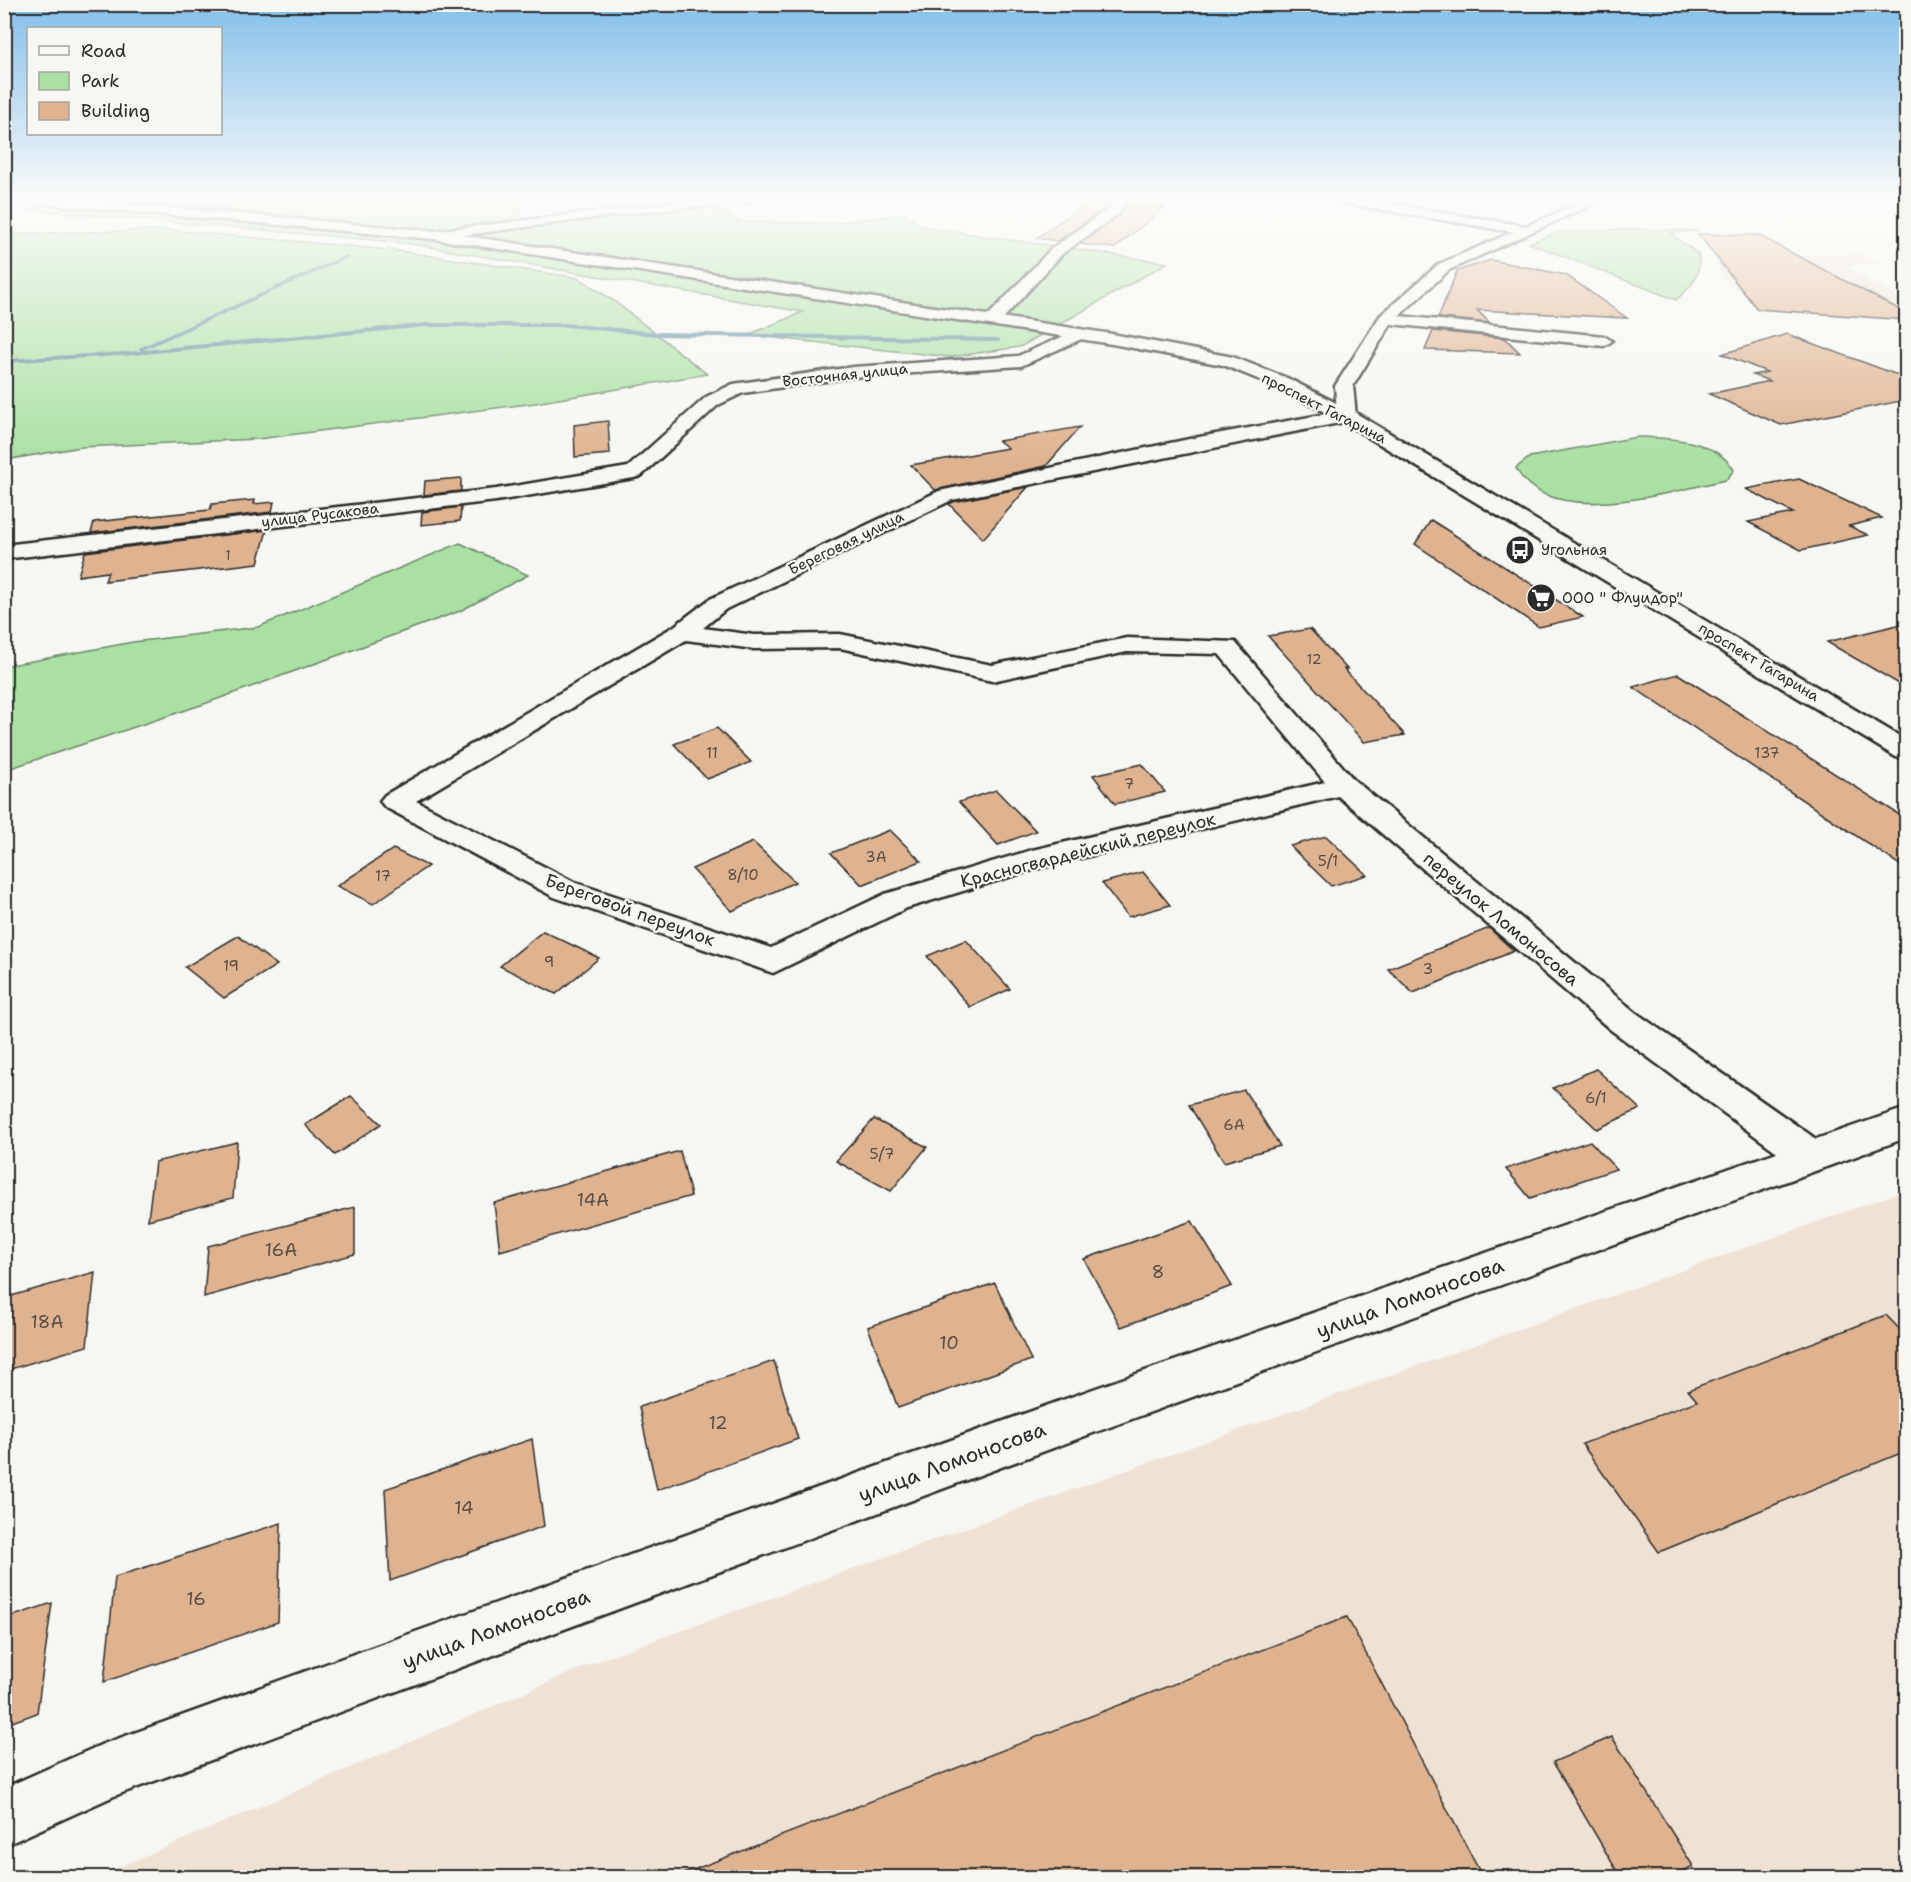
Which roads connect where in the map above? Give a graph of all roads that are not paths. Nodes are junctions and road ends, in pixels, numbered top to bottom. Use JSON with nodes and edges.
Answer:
{"nodes":[{"id":1,"x":764,"y":286,"type":"edge"},
{"id":2,"x":1025,"y":286,"type":"edge"},
{"id":3,"x":1423,"y":286,"type":"edge"},
{"id":4,"x":1386,"y":320,"type":"junction"},
{"id":5,"x":992,"y":321,"type":"junction"},
{"id":6,"x":1080,"y":334,"type":"junction"},
{"id":7,"x":1604,"y":341,"type":"dead end"},
{"id":8,"x":1347,"y":416,"type":"junction"},
{"id":9,"x":634,"y":472,"type":"joint"},
{"id":10,"x":4,"y":552,"type":"edge"},
{"id":11,"x":682,"y":632,"type":"junction"},
{"id":12,"x":1906,"y":751,"type":"edge"},
{"id":13,"x":1344,"y":786,"type":"junction"},
{"id":14,"x":395,"y":801,"type":"joint"},
{"id":15,"x":772,"y":962,"type":"joint"},
{"id":16,"x":1906,"y":1123,"type":"edge"},
{"id":17,"x":1809,"y":1155,"type":"junction"},
{"id":18,"x":4,"y":1818,"type":"edge"}],
"edges":[{"from":1,"to":5,"type":"street","name":"проспект Гагарина"},
{"from":2,"to":5,"type":"street"},
{"from":3,"to":4,"type":"street"},
{"from":4,"to":7,"type":"street"},
{"from":4,"to":8,"type":"street"},
{"from":5,"to":6,"type":"street","name":"проспект Гагарина"},
{"from":6,"to":8,"type":"street","name":"проспект Гагарина"},
{"from":6,"to":9,"type":"street","name":"Восточная улица"},
{"from":8,"to":11,"type":"street","name":"Береговая улица"},
{"from":8,"to":12,"type":"street","name":"проспект Гагарина"},
{"from":9,"to":10,"type":"street","name":"улица Русакова"},
{"from":11,"to":13,"type":"street","name":"переулок Ломоносова"},
{"from":11,"to":14,"type":"street","name":"Береговая улица"},
{"from":13,"to":15,"type":"street","name":"Красногвардейский переулок"},
{"from":13,"to":17,"type":"street","name":"переулок Ломоносова"},
{"from":14,"to":15,"type":"street","name":"Береговой переулок"},
{"from":16,"to":17,"type":"street","name":"улица Ломоносова"},
{"from":17,"to":18,"type":"street","name":"улица Ломоносова"}]}
